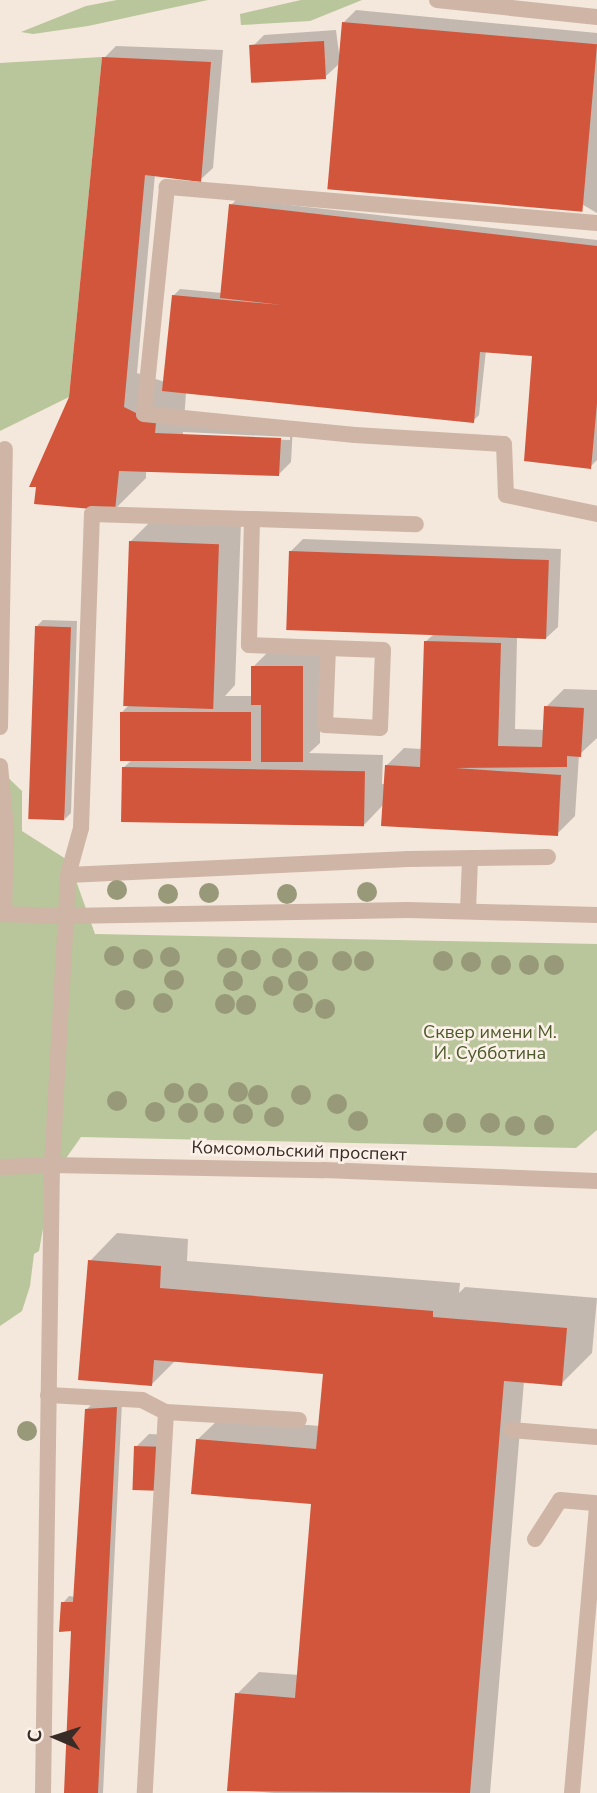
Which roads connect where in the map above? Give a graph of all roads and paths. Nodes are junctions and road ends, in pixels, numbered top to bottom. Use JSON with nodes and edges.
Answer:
{"nodes":[{"id":1,"x":436,"y":0,"type":"edge"},
{"id":2,"x":597,"y":17,"type":"edge"},
{"id":3,"x":597,"y":223,"type":"edge"},
{"id":4,"x":5,"y":449,"type":"dead end"},
{"id":5,"x":597,"y":514,"type":"edge"},
{"id":6,"x":252,"y":519,"type":"junction"},
{"id":7,"x":416,"y":524,"type":"dead end"},
{"id":8,"x":328,"y":648,"type":"junction"},
{"id":9,"x":0,"y":727,"type":"edge"},
{"id":10,"x":0,"y":766,"type":"edge"},
{"id":11,"x":548,"y":857,"type":"dead end"},
{"id":12,"x":470,"y":858,"type":"junction"},
{"id":13,"x":68,"y":875,"type":"junction"},
{"id":14,"x":468,"y":911,"type":"junction"},
{"id":15,"x":2,"y":914,"type":"edge"},
{"id":16,"x":597,"y":915,"type":"edge"},
{"id":17,"x":66,"y":916,"type":"junction"},
{"id":18,"x":52,"y":1165,"type":"junction"},
{"id":19,"x":0,"y":1167,"type":"edge"},
{"id":20,"x":597,"y":1181,"type":"edge"},
{"id":21,"x":48,"y":1395,"type":"junction"},
{"id":22,"x":166,"y":1412,"type":"junction"},
{"id":23,"x":299,"y":1420,"type":"dead end"},
{"id":24,"x":511,"y":1430,"type":"dead end"},
{"id":25,"x":597,"y":1437,"type":"edge"},
{"id":26,"x":597,"y":1505,"type":"edge"},
{"id":27,"x":535,"y":1539,"type":"dead end"},
{"id":28,"x":43,"y":1793,"type":"edge"},
{"id":29,"x":145,"y":1793,"type":"edge"},
{"id":30,"x":572,"y":1793,"type":"edge"}],
"edges":[{"from":1,"to":2,"type":"lane"},
{"from":3,"to":5,"type":"lane"},
{"from":4,"to":9,"type":"lane"},
{"from":6,"to":7,"type":"lane"},
{"from":6,"to":8,"type":"lane"},
{"from":6,"to":13,"type":"lane"},
{"from":8,"to":8,"type":"lane"},
{"from":10,"to":15,"type":"lane"},
{"from":11,"to":12,"type":"lane"},
{"from":12,"to":13,"type":"lane"},
{"from":12,"to":14,"type":"lane"},
{"from":13,"to":17,"type":"lane"},
{"from":14,"to":16,"type":"lane"},
{"from":14,"to":17,"type":"lane"},
{"from":15,"to":17,"type":"lane"},
{"from":17,"to":18,"type":"lane"},
{"from":18,"to":19,"type":"lane","name":"Комсомольский проспект"},
{"from":18,"to":20,"type":"lane","name":"Комсомольский проспект"},
{"from":18,"to":21,"type":"lane"},
{"from":21,"to":22,"type":"lane"},
{"from":21,"to":28,"type":"lane"},
{"from":22,"to":23,"type":"lane"},
{"from":22,"to":29,"type":"lane"},
{"from":24,"to":25,"type":"lane"},
{"from":26,"to":27,"type":"lane"},
{"from":26,"to":30,"type":"lane"}]}
